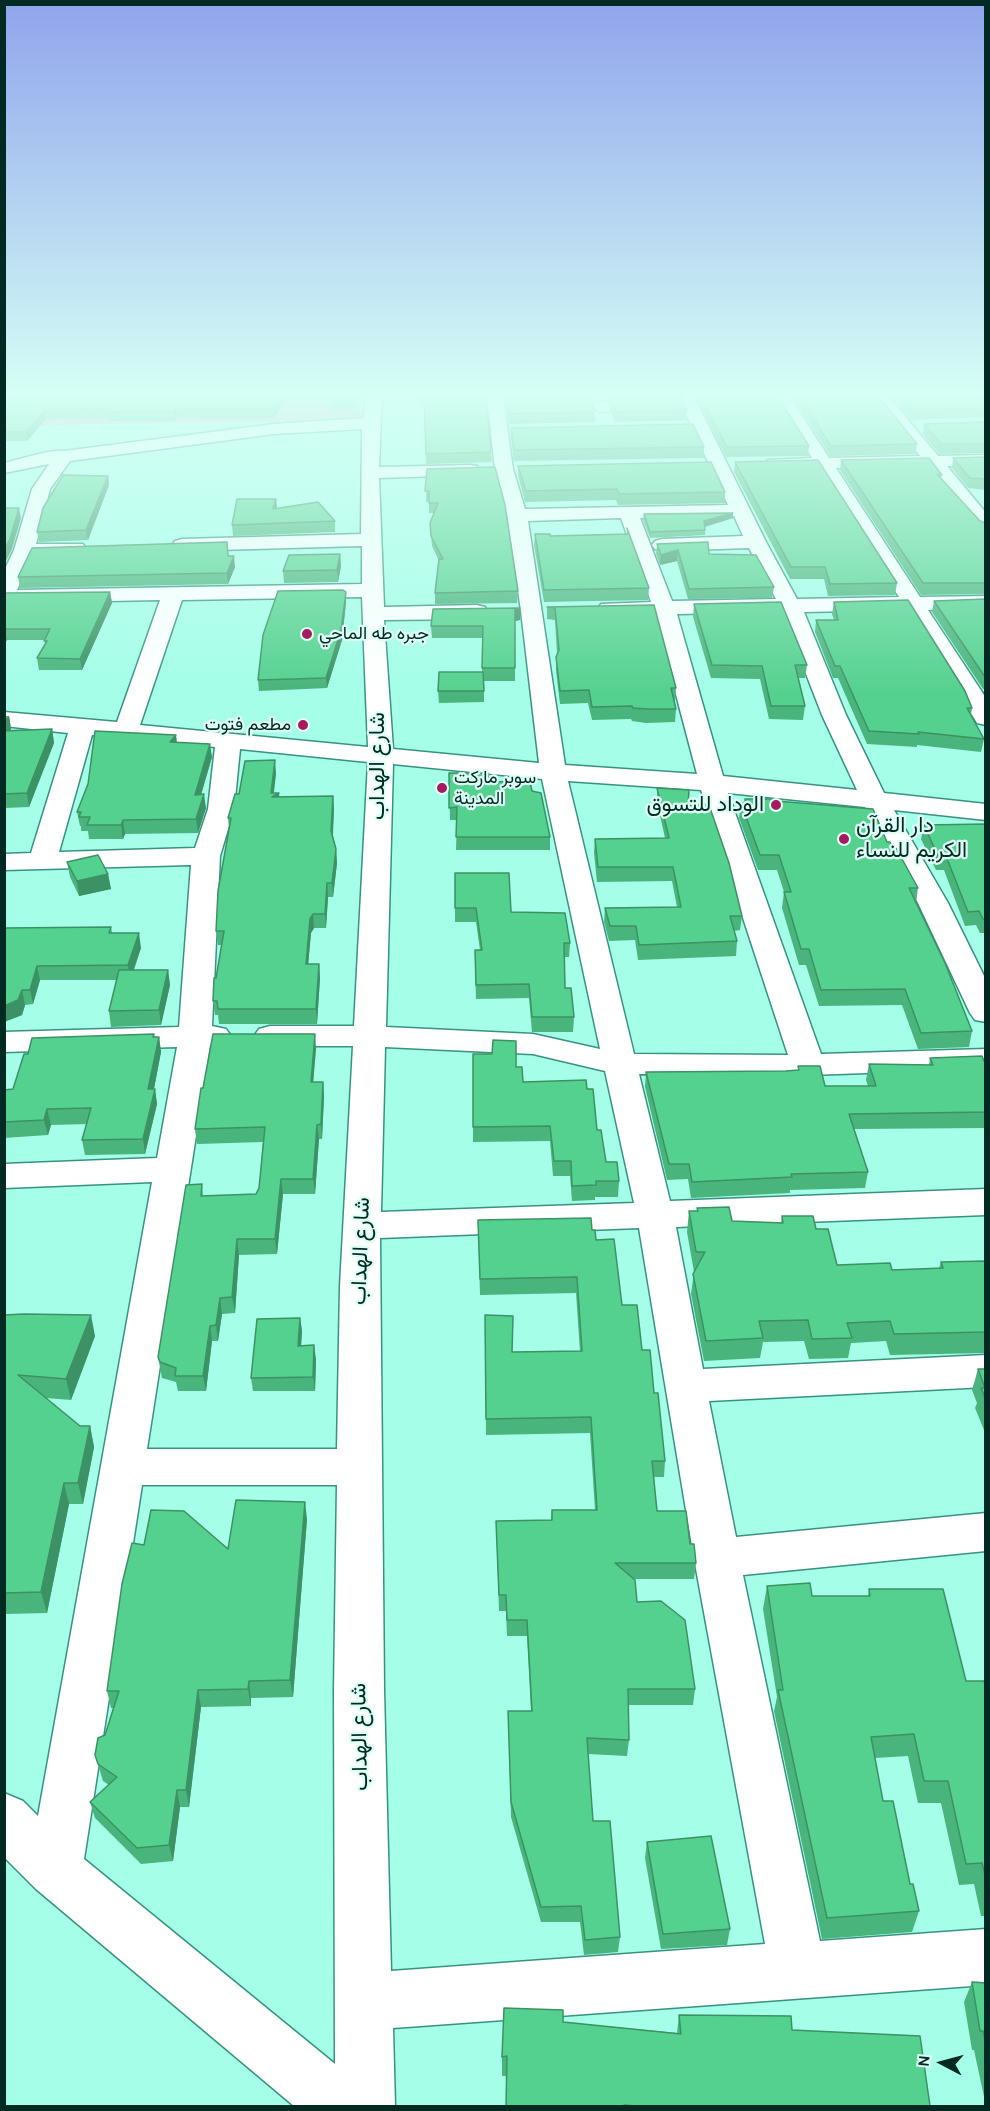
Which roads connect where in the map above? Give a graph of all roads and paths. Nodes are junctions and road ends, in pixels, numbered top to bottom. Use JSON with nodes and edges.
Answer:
{"nodes":[{"id":1,"x":38,"y":496,"type":"edge"},
{"id":2,"x":370,"y":496,"type":"edge"},
{"id":3,"x":514,"y":496,"type":"edge"},
{"id":4,"x":733,"y":496,"type":"edge"},
{"id":5,"x":843,"y":496,"type":"edge"},
{"id":6,"x":966,"y":496,"type":"edge"},
{"id":7,"x":978,"y":507,"type":"edge"},
{"id":8,"x":740,"y":510,"type":"junction"},
{"id":9,"x":628,"y":512,"type":"junction"},
{"id":10,"x":517,"y":514,"type":"junction"},
{"id":11,"x":986,"y":526,"type":"edge"},
{"id":12,"x":371,"y":540,"type":"junction"},
{"id":13,"x":756,"y":542,"type":"junction"},
{"id":14,"x":161,"y":546,"type":"edge"},
{"id":15,"x":642,"y":546,"type":"junction"},
{"id":16,"x":93,"y":548,"type":"edge"},
{"id":17,"x":24,"y":550,"type":"junction"},
{"id":18,"x":173,"y":595,"type":"junction"},
{"id":19,"x":4,"y":596,"type":"edge"},
{"id":20,"x":373,"y":602,"type":"junction"},
{"id":21,"x":986,"y":602,"type":"edge"},
{"id":22,"x":914,"y":604,"type":"junction"},
{"id":23,"x":790,"y":605,"type":"junction"},
{"id":24,"x":664,"y":608,"type":"junction"},
{"id":25,"x":592,"y":609,"type":"edge"},
{"id":26,"x":524,"y":611,"type":"junction"},
{"id":27,"x":986,"y":718,"type":"edge"},
{"id":28,"x":4,"y":719,"type":"edge"},
{"id":29,"x":82,"y":726,"type":"junction"},
{"id":30,"x":126,"y":731,"type":"junction"},
{"id":31,"x":228,"y":740,"type":"junction"},
{"id":32,"x":381,"y":755,"type":"junction"},
{"id":33,"x":553,"y":772,"type":"junction"},
{"id":34,"x":712,"y":783,"type":"junction"},
{"id":35,"x":874,"y":799,"type":"junction"},
{"id":36,"x":986,"y":812,"type":"edge"},
{"id":37,"x":206,"y":856,"type":"junction"},
{"id":38,"x":4,"y":862,"type":"edge"},
{"id":39,"x":42,"y":862,"type":"junction"},
{"id":40,"x":986,"y":1013,"type":"edge"},
{"id":41,"x":195,"y":1036,"type":"junction"},
{"id":42,"x":369,"y":1036,"type":"junction"},
{"id":43,"x":4,"y":1042,"type":"edge"},
{"id":44,"x":986,"y":1059,"type":"edge"},
{"id":45,"x":619,"y":1064,"type":"junction"},
{"id":46,"x":808,"y":1065,"type":"junction"},
{"id":47,"x":172,"y":1170,"type":"junction"},
{"id":48,"x":4,"y":1176,"type":"edge"},
{"id":49,"x":986,"y":1202,"type":"edge"},
{"id":50,"x":655,"y":1215,"type":"junction"},
{"id":51,"x":362,"y":1226,"type":"junction"},
{"id":52,"x":986,"y":1371,"type":"edge"},
{"id":53,"x":685,"y":1386,"type":"junction"},
{"id":54,"x":122,"y":1467,"type":"junction"},
{"id":55,"x":359,"y":1467,"type":"junction"},
{"id":56,"x":986,"y":1532,"type":"edge"},
{"id":57,"x":717,"y":1558,"type":"junction"},
{"id":58,"x":4,"y":1819,"type":"edge"},
{"id":59,"x":55,"y":1870,"type":"junction"},
{"id":60,"x":986,"y":1958,"type":"edge"},
{"id":61,"x":798,"y":1969,"type":"junction"},
{"id":62,"x":365,"y":2001,"type":"junction"},
{"id":63,"x":340,"y":2106,"type":"edge"},
{"id":64,"x":365,"y":2106,"type":"edge"}],
"edges":[{"from":1,"to":17,"type":"street"},
{"from":2,"to":12,"type":"street","name":"شارع الهداب"},
{"from":3,"to":10,"type":"street"},
{"from":4,"to":8,"type":"street"},
{"from":5,"to":22,"type":"street"},
{"from":6,"to":7,"type":"street"},
{"from":7,"to":11,"type":"street"},
{"from":8,"to":9,"type":"street"},
{"from":8,"to":13,"type":"street"},
{"from":9,"to":10,"type":"street"},
{"from":9,"to":15,"type":"street"},
{"from":10,"to":26,"type":"street"},
{"from":12,"to":14,"type":"street"},
{"from":12,"to":20,"type":"street","name":"شارع الهداب"},
{"from":13,"to":15,"type":"street"},
{"from":13,"to":23,"type":"street"},
{"from":15,"to":24,"type":"street"},
{"from":16,"to":17,"type":"street"},
{"from":17,"to":19,"type":"street"},
{"from":18,"to":19,"type":"street"},
{"from":18,"to":20,"type":"street"},
{"from":18,"to":30,"type":"street"},
{"from":20,"to":26,"type":"street"},
{"from":20,"to":32,"type":"street","name":"شارع الهداب"},
{"from":21,"to":22,"type":"street"},
{"from":22,"to":23,"type":"street"},
{"from":22,"to":27,"type":"street"},
{"from":23,"to":24,"type":"street"},
{"from":23,"to":35,"type":"street"},
{"from":24,"to":25,"type":"street"},
{"from":24,"to":34,"type":"street"},
{"from":26,"to":33,"type":"street"},
{"from":28,"to":29,"type":"street"},
{"from":29,"to":30,"type":"street"},
{"from":29,"to":39,"type":"street"},
{"from":30,"to":31,"type":"street"},
{"from":31,"to":32,"type":"street"},
{"from":31,"to":37,"type":"street"},
{"from":32,"to":33,"type":"street"},
{"from":32,"to":42,"type":"street","name":"شارع الهداب"},
{"from":33,"to":34,"type":"street"},
{"from":33,"to":45,"type":"street"},
{"from":34,"to":35,"type":"street"},
{"from":34,"to":46,"type":"street"},
{"from":35,"to":36,"type":"street"},
{"from":35,"to":40,"type":"street"},
{"from":37,"to":39,"type":"street"},
{"from":37,"to":41,"type":"street"},
{"from":38,"to":39,"type":"street"},
{"from":41,"to":42,"type":"street"},
{"from":41,"to":43,"type":"street"},
{"from":41,"to":47,"type":"street"},
{"from":42,"to":45,"type":"street"},
{"from":42,"to":51,"type":"street","name":"شارع الهداب"},
{"from":44,"to":46,"type":"street"},
{"from":45,"to":46,"type":"street"},
{"from":45,"to":50,"type":"street"},
{"from":47,"to":48,"type":"street"},
{"from":47,"to":54,"type":"street"},
{"from":49,"to":50,"type":"street"},
{"from":50,"to":51,"type":"street"},
{"from":50,"to":53,"type":"street"},
{"from":51,"to":55,"type":"street","name":"شارع الهداب"},
{"from":52,"to":53,"type":"street"},
{"from":53,"to":57,"type":"street"},
{"from":54,"to":55,"type":"street"},
{"from":54,"to":59,"type":"street"},
{"from":55,"to":62,"type":"street","name":"شارع الهداب"},
{"from":56,"to":57,"type":"street"},
{"from":57,"to":61,"type":"street"},
{"from":58,"to":59,"type":"street"},
{"from":59,"to":63,"type":"street"},
{"from":60,"to":61,"type":"street"},
{"from":61,"to":62,"type":"street"},
{"from":62,"to":64,"type":"street","name":"شارع الهداب"}]}
